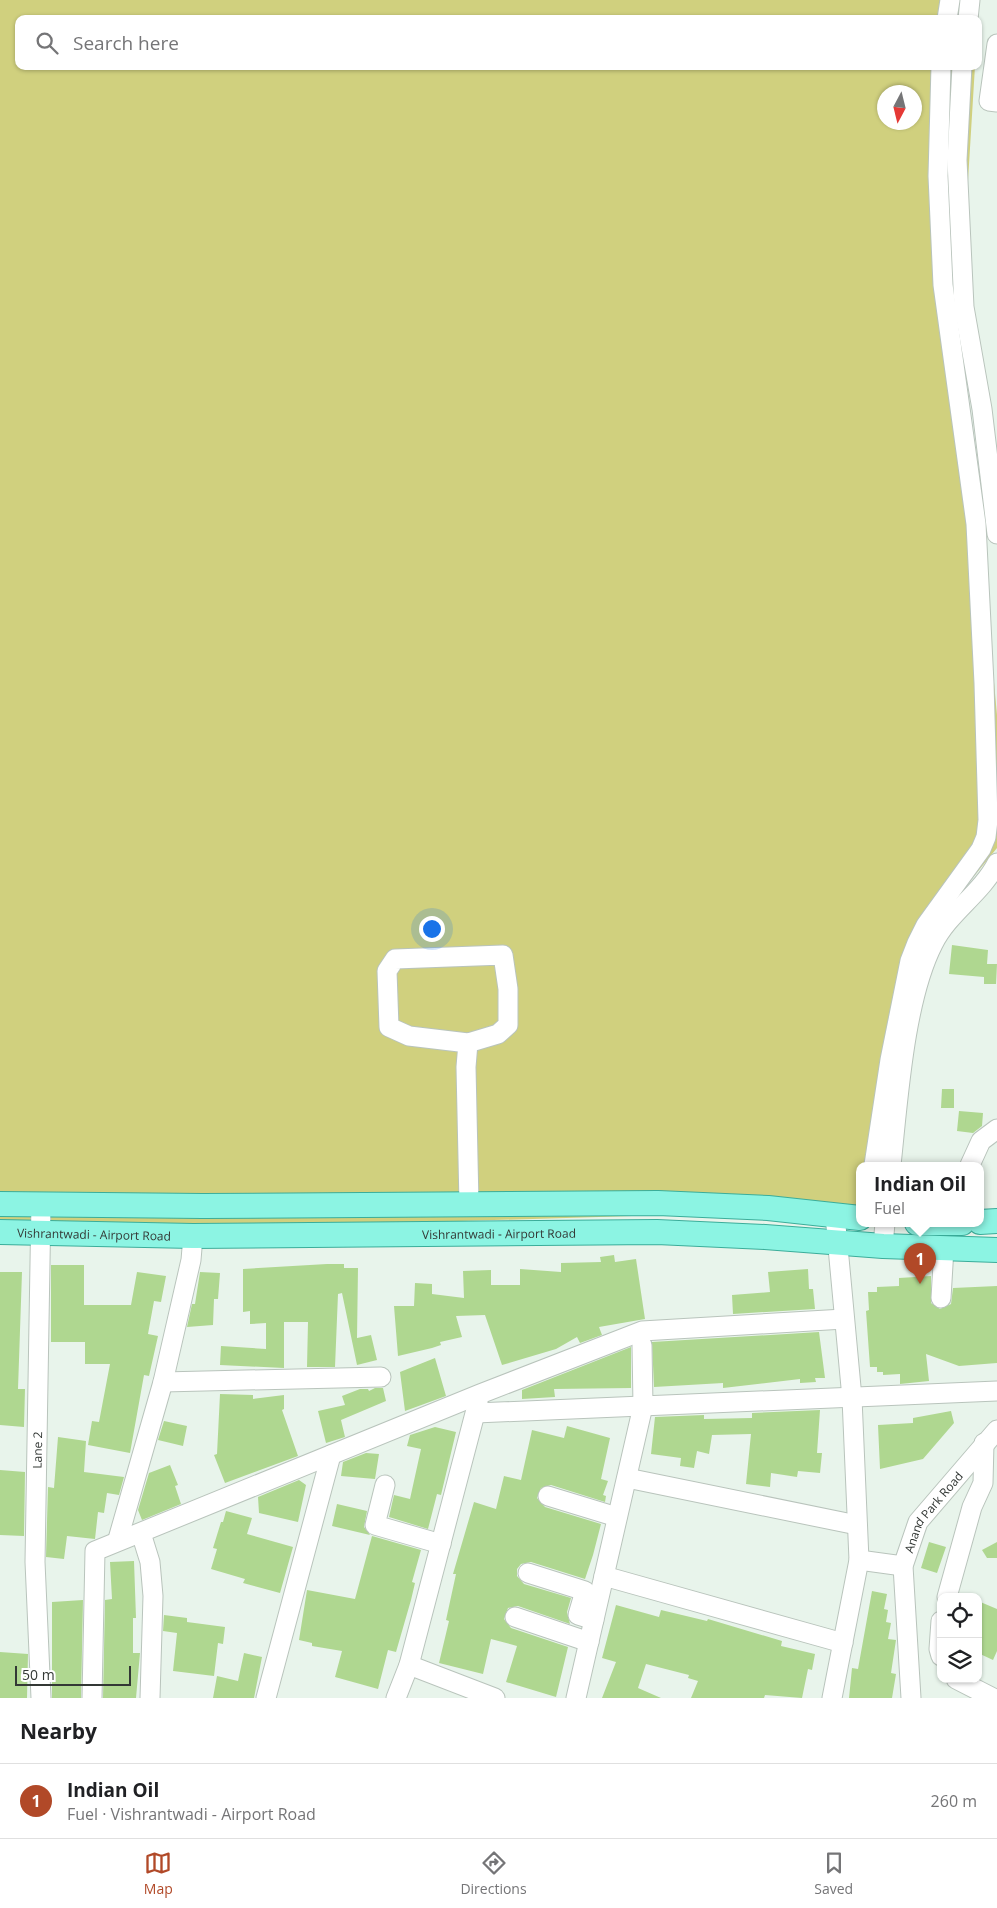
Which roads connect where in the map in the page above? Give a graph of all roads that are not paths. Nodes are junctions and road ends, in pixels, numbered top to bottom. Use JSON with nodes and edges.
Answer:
{"nodes":[{"id":1,"x":950,"y":0,"type":"edge"},
{"id":2,"x":970,"y":0,"type":"edge"},
{"id":3,"x":948,"y":15,"type":"edge"},
{"id":4,"x":968,"y":15,"type":"edge"},
{"id":5,"x":997,"y":44,"type":"edge"},
{"id":6,"x":941,"y":70,"type":"edge"},
{"id":7,"x":962,"y":70,"type":"edge"},
{"id":8,"x":997,"y":102,"type":"edge"},
{"id":9,"x":992,"y":454,"type":"edge"},
{"id":10,"x":997,"y":534,"type":"edge"},
{"id":11,"x":997,"y":863,"type":"edge"},
{"id":12,"x":468,"y":1043,"type":"junction"},
{"id":13,"x":997,"y":1129,"type":"edge"},
{"id":14,"x":874,"y":1162,"type":"edge"},
{"id":15,"x":891,"y":1162,"type":"edge"},
{"id":16,"x":971,"y":1162,"type":"edge"},
{"id":17,"x":41,"y":1203,"type":"junction"},
{"id":18,"x":0,"y":1204,"type":"edge"},
{"id":19,"x":469,"y":1204,"type":"junction"},
{"id":20,"x":835,"y":1215,"type":"junction"},
{"id":21,"x":856,"y":1218,"type":"edge"},
{"id":22,"x":997,"y":1221,"type":"edge"},
{"id":23,"x":984,"y":1222,"type":"edge"},
{"id":24,"x":41,"y":1231,"type":"junction"},
{"id":25,"x":0,"y":1232,"type":"edge"},
{"id":26,"x":873,"y":1234,"type":"edge"},
{"id":27,"x":193,"y":1236,"type":"junction"},
{"id":28,"x":836,"y":1243,"type":"junction"},
{"id":29,"x":944,"y":1248,"type":"junction"},
{"id":30,"x":997,"y":1250,"type":"edge"},
{"id":31,"x":941,"y":1298,"type":"dead end"},
{"id":32,"x":844,"y":1319,"type":"junction"},
{"id":33,"x":642,"y":1345,"type":"dead end"},
{"id":34,"x":381,"y":1377,"type":"dead end"},
{"id":35,"x":163,"y":1382,"type":"junction"},
{"id":36,"x":997,"y":1391,"type":"edge"},
{"id":37,"x":480,"y":1394,"type":"junction"},
{"id":38,"x":852,"y":1398,"type":"junction"},
{"id":39,"x":643,"y":1406,"type":"junction"},
{"id":40,"x":476,"y":1413,"type":"junction"},
{"id":41,"x":990,"y":1437,"type":"edge"},
{"id":42,"x":331,"y":1455,"type":"junction"},
{"id":43,"x":626,"y":1478,"type":"junction"},
{"id":44,"x":385,"y":1485,"type":"dead end"},
{"id":45,"x":548,"y":1496,"type":"dead end"},
{"id":46,"x":618,"y":1517,"type":"junction"},
{"id":47,"x":857,"y":1525,"type":"junction"},
{"id":48,"x":141,"y":1533,"type":"junction"},
{"id":49,"x":118,"y":1539,"type":"junction"},
{"id":50,"x":441,"y":1544,"type":"junction"},
{"id":51,"x":859,"y":1560,"type":"junction"},
{"id":52,"x":903,"y":1566,"type":"junction"},
{"id":53,"x":528,"y":1573,"type":"dead end"},
{"id":54,"x":604,"y":1576,"type":"junction"},
{"id":55,"x":948,"y":1593,"type":"edge"},
{"id":56,"x":515,"y":1617,"type":"dead end"},
{"id":57,"x":594,"y":1620,"type":"junction"},
{"id":58,"x":589,"y":1642,"type":"junction"},
{"id":59,"x":843,"y":1643,"type":"junction"},
{"id":60,"x":409,"y":1665,"type":"junction"},
{"id":61,"x":964,"y":1683,"type":"edge"},
{"id":62,"x":41,"y":1698,"type":"edge"},
{"id":63,"x":92,"y":1698,"type":"edge"},
{"id":64,"x":150,"y":1698,"type":"edge"},
{"id":65,"x":266,"y":1698,"type":"edge"},
{"id":66,"x":396,"y":1698,"type":"edge"},
{"id":67,"x":495,"y":1698,"type":"edge"},
{"id":68,"x":576,"y":1698,"type":"edge"},
{"id":69,"x":832,"y":1698,"type":"edge"},
{"id":70,"x":911,"y":1698,"type":"edge"},
{"id":71,"x":994,"y":1698,"type":"edge"}],
"edges":[{"from":1,"to":3,"type":"street"},
{"from":2,"to":4,"type":"street"},
{"from":5,"to":8,"type":"street"},
{"from":6,"to":14,"type":"street"},
{"from":7,"to":9,"type":"street"},
{"from":9,"to":10,"type":"street"},
{"from":11,"to":15,"type":"street"},
{"from":12,"to":12,"type":"street"},
{"from":12,"to":19,"type":"street"},
{"from":13,"to":16,"type":"street"},
{"from":17,"to":18,"type":"main road"},
{"from":17,"to":19,"type":"main road"},
{"from":17,"to":24,"type":"street","name":"Lane 2"},
{"from":19,"to":20,"type":"main road"},
{"from":20,"to":21,"type":"main road"},
{"from":20,"to":28,"type":"street"},
{"from":22,"to":23,"type":"main road"},
{"from":24,"to":25,"type":"main road","name":"Vishrantwadi - Airport Road"},
{"from":24,"to":27,"type":"main road","name":"Vishrantwadi - Airport Road"},
{"from":24,"to":62,"type":"street","name":"Lane 2"},
{"from":26,"to":28,"type":"main road","name":"Vishrantwadi - Airport Road"},
{"from":26,"to":29,"type":"main road","name":"Vishrantwadi - Airport Road"},
{"from":27,"to":28,"type":"main road","name":"Vishrantwadi - Airport Road"},
{"from":27,"to":35,"type":"street"},
{"from":28,"to":32,"type":"street"},
{"from":29,"to":30,"type":"main road","name":"Vishrantwadi - Airport Road"},
{"from":29,"to":31,"type":"street"},
{"from":32,"to":37,"type":"street"},
{"from":32,"to":38,"type":"street"},
{"from":33,"to":39,"type":"street"},
{"from":34,"to":35,"type":"street"},
{"from":35,"to":49,"type":"street"},
{"from":36,"to":38,"type":"street"},
{"from":37,"to":40,"type":"street"},
{"from":37,"to":42,"type":"street"},
{"from":38,"to":39,"type":"street"},
{"from":38,"to":47,"type":"street"},
{"from":39,"to":40,"type":"street"},
{"from":39,"to":43,"type":"street"},
{"from":40,"to":50,"type":"street"},
{"from":41,"to":52,"type":"street","name":"Anand Park Road"},
{"from":41,"to":55,"type":"street"},
{"from":42,"to":48,"type":"street"},
{"from":42,"to":65,"type":"street"},
{"from":43,"to":46,"type":"street"},
{"from":43,"to":47,"type":"street"},
{"from":44,"to":50,"type":"street"},
{"from":45,"to":46,"type":"street"},
{"from":46,"to":54,"type":"street"},
{"from":47,"to":51,"type":"street"},
{"from":48,"to":49,"type":"street"},
{"from":48,"to":64,"type":"street"},
{"from":49,"to":63,"type":"street"},
{"from":50,"to":60,"type":"street"},
{"from":51,"to":52,"type":"street"},
{"from":51,"to":59,"type":"street"},
{"from":52,"to":70,"type":"street","name":"Anand Park Road"},
{"from":53,"to":57,"type":"street"},
{"from":54,"to":57,"type":"street"},
{"from":54,"to":59,"type":"street"},
{"from":56,"to":58,"type":"street"},
{"from":57,"to":58,"type":"street"},
{"from":58,"to":68,"type":"street"},
{"from":59,"to":69,"type":"street"},
{"from":60,"to":66,"type":"street"},
{"from":60,"to":67,"type":"street"},
{"from":61,"to":71,"type":"street"}]}
